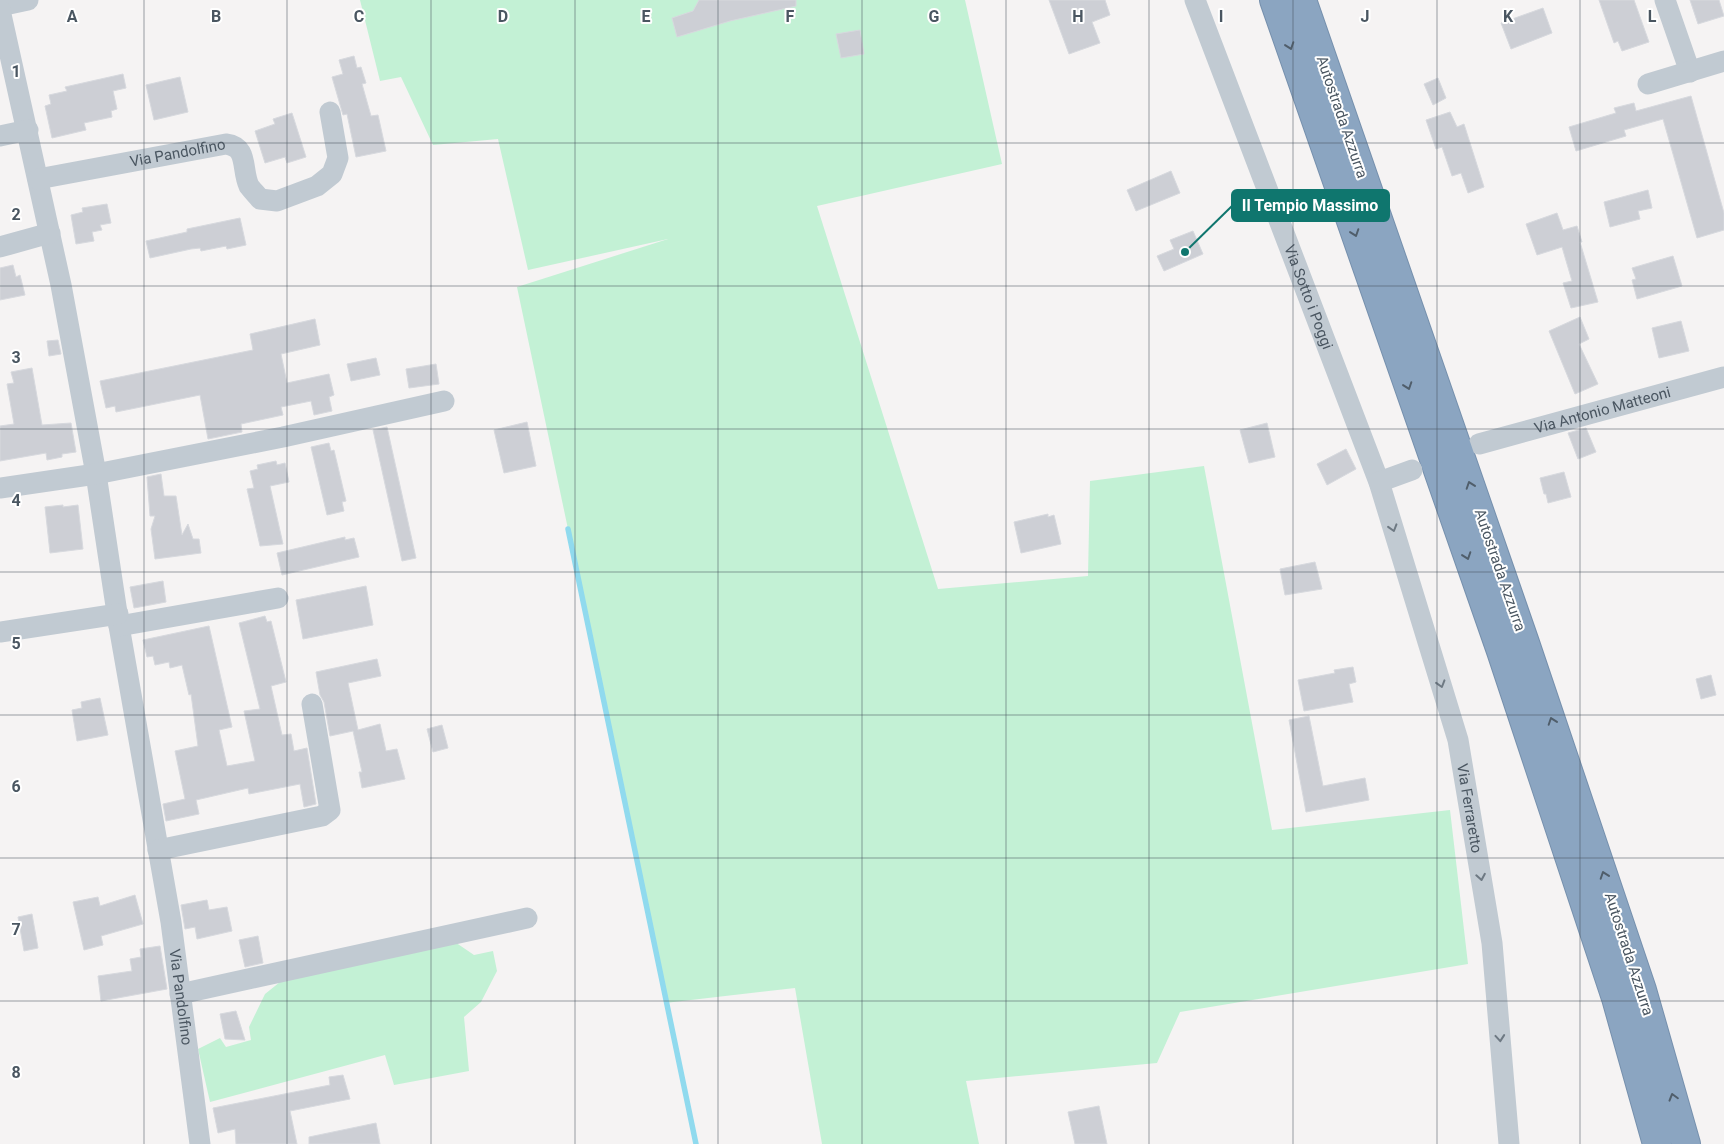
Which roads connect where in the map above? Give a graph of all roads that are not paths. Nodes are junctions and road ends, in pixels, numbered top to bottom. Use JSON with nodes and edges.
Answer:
{"nodes":[{"id":1,"x":28,"y":0,"type":"edge"},
{"id":2,"x":1195,"y":0,"type":"edge"},
{"id":3,"x":1274,"y":0,"type":"edge"},
{"id":4,"x":1302,"y":0,"type":"edge"},
{"id":5,"x":1665,"y":0,"type":"edge"},
{"id":6,"x":0,"y":6,"type":"edge"},
{"id":7,"x":0,"y":10,"type":"edge"},
{"id":8,"x":1724,"y":61,"type":"edge"},
{"id":9,"x":1690,"y":72,"type":"junction"},
{"id":10,"x":1648,"y":84,"type":"dead end"},
{"id":11,"x":330,"y":112,"type":"dead end"},
{"id":12,"x":28,"y":130,"type":"junction"},
{"id":13,"x":0,"y":136,"type":"edge"},
{"id":14,"x":38,"y":179,"type":"junction"},
{"id":15,"x":50,"y":232,"type":"junction"},
{"id":16,"x":0,"y":247,"type":"edge"},
{"id":17,"x":1724,"y":377,"type":"edge"},
{"id":18,"x":444,"y":401,"type":"dead end"},
{"id":19,"x":1480,"y":444,"type":"dead end"},
{"id":20,"x":1412,"y":470,"type":"dead end"},
{"id":21,"x":96,"y":474,"type":"junction"},
{"id":22,"x":1379,"y":482,"type":"junction"},
{"id":23,"x":0,"y":488,"type":"edge"},
{"id":24,"x":278,"y":598,"type":"dead end"},
{"id":25,"x":119,"y":620,"type":"junction"},
{"id":26,"x":0,"y":632,"type":"edge"},
{"id":27,"x":312,"y":704,"type":"dead end"},
{"id":28,"x":158,"y":850,"type":"junction"},
{"id":29,"x":527,"y":918,"type":"dead end"},
{"id":30,"x":180,"y":994,"type":"junction"},
{"id":31,"x":200,"y":1144,"type":"edge"},
{"id":32,"x":1509,"y":1144,"type":"edge"},
{"id":33,"x":1657,"y":1144,"type":"edge"},
{"id":34,"x":1686,"y":1144,"type":"edge"}],
"edges":[{"from":1,"to":6,"type":"street"},
{"from":2,"to":22,"type":"street","name":"Via Sotto i Poggi"},
{"from":3,"to":33,"type":"highway","name":"Autostrada Azzurra","one_way":true},
{"from":34,"to":4,"type":"highway","name":"Autostrada Azzurra","one_way":true},
{"from":5,"to":9,"type":"street"},
{"from":7,"to":12,"type":"street","name":"Via Pandolfino"},
{"from":8,"to":9,"type":"street"},
{"from":9,"to":10,"type":"street"},
{"from":11,"to":14,"type":"street","name":"Via Pandolfino"},
{"from":12,"to":13,"type":"street"},
{"from":12,"to":14,"type":"street","name":"Via Pandolfino"},
{"from":14,"to":15,"type":"street","name":"Via Pandolfino"},
{"from":15,"to":16,"type":"street"},
{"from":15,"to":21,"type":"street","name":"Via Pandolfino"},
{"from":17,"to":19,"type":"street","name":"Via Antonio Matteoni"},
{"from":18,"to":21,"type":"street"},
{"from":20,"to":22,"type":"street"},
{"from":21,"to":23,"type":"street"},
{"from":21,"to":25,"type":"street","name":"Via Pandolfino"},
{"from":22,"to":32,"type":"street","name":"Via Ferraretto","one_way":true},
{"from":24,"to":25,"type":"street"},
{"from":25,"to":26,"type":"street"},
{"from":25,"to":28,"type":"street","name":"Via Pandolfino"},
{"from":27,"to":28,"type":"street"},
{"from":28,"to":30,"type":"street","name":"Via Pandolfino"},
{"from":29,"to":30,"type":"street"},
{"from":30,"to":31,"type":"street","name":"Via Pandolfino"}]}
